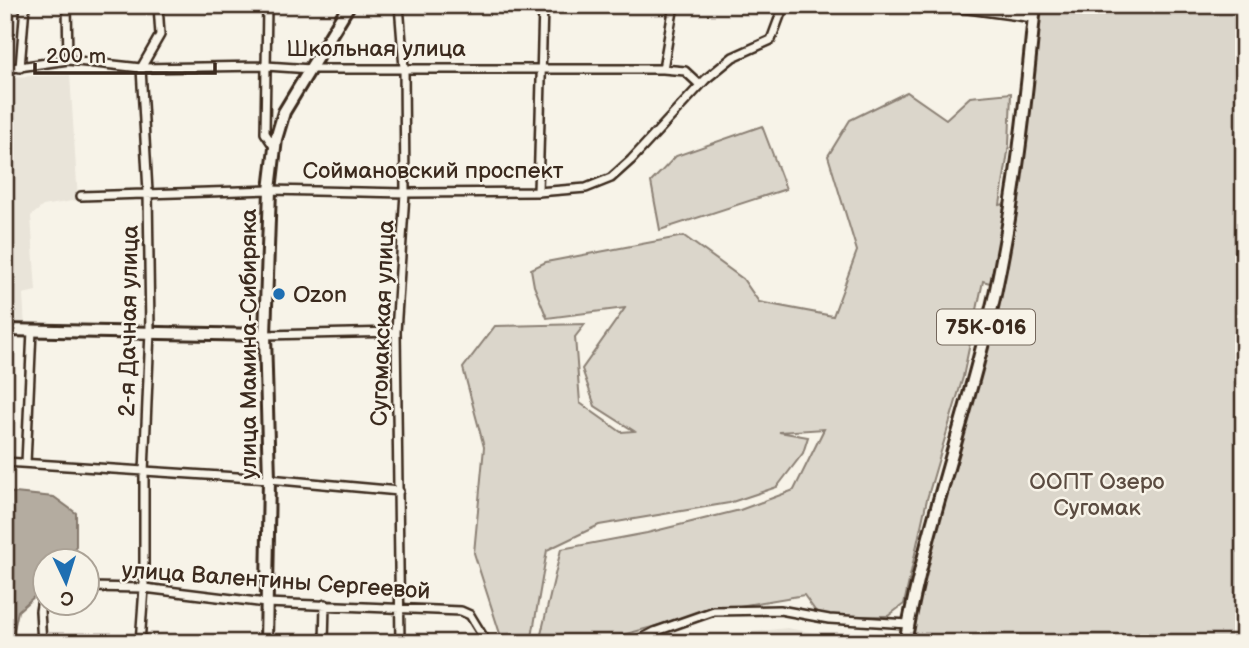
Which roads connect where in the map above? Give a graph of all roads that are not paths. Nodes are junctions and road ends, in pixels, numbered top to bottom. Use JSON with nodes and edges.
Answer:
{"nodes":[{"id":1,"x":25,"y":5,"type":"edge"},
{"id":2,"x":67,"y":5,"type":"edge"},
{"id":3,"x":158,"y":5,"type":"edge"},
{"id":4,"x":267,"y":5,"type":"edge"},
{"id":5,"x":349,"y":5,"type":"edge"},
{"id":6,"x":399,"y":5,"type":"edge"},
{"id":7,"x":543,"y":5,"type":"edge"},
{"id":8,"x":674,"y":5,"type":"edge"},
{"id":9,"x":784,"y":5,"type":"edge"},
{"id":10,"x":939,"y":5,"type":"edge"},
{"id":11,"x":1035,"y":5,"type":"edge"},
{"id":12,"x":1033,"y":18,"type":"junction"},
{"id":13,"x":68,"y":60,"type":"junction"},
{"id":14,"x":266,"y":66,"type":"junction"},
{"id":15,"x":20,"y":68,"type":"junction"},
{"id":16,"x":141,"y":68,"type":"junction"},
{"id":17,"x":404,"y":68,"type":"junction"},
{"id":18,"x":5,"y":69,"type":"edge"},
{"id":19,"x":311,"y":69,"type":"junction"},
{"id":20,"x":542,"y":69,"type":"junction"},
{"id":21,"x":663,"y":69,"type":"junction"},
{"id":22,"x":701,"y":85,"type":"junction"},
{"id":23,"x":275,"y":148,"type":"junction"},
{"id":24,"x":270,"y":190,"type":"junction"},
{"id":25,"x":148,"y":192,"type":"junction"},
{"id":26,"x":538,"y":192,"type":"junction"},
{"id":27,"x":405,"y":193,"type":"junction"},
{"id":28,"x":81,"y":196,"type":"dead end"},
{"id":29,"x":5,"y":330,"type":"edge"},
{"id":30,"x":32,"y":330,"type":"junction"},
{"id":31,"x":150,"y":331,"type":"junction"},
{"id":32,"x":396,"y":332,"type":"junction"},
{"id":33,"x":265,"y":335,"type":"junction"},
{"id":34,"x":5,"y":462,"type":"edge"},
{"id":35,"x":26,"y":463,"type":"junction"},
{"id":36,"x":144,"y":472,"type":"junction"},
{"id":37,"x":269,"y":479,"type":"junction"},
{"id":38,"x":398,"y":491,"type":"junction"},
{"id":39,"x":102,"y":587,"type":"edge"},
{"id":40,"x":144,"y":588,"type":"junction"},
{"id":41,"x":266,"y":603,"type":"junction"},
{"id":42,"x":325,"y":604,"type":"junction"},
{"id":43,"x":400,"y":608,"type":"junction"},
{"id":44,"x":40,"y":616,"type":"edge"},
{"id":45,"x":908,"y":624,"type":"junction"},
{"id":46,"x":42,"y":643,"type":"edge"},
{"id":47,"x":140,"y":643,"type":"edge"},
{"id":48,"x":266,"y":643,"type":"edge"},
{"id":49,"x":324,"y":643,"type":"edge"},
{"id":50,"x":400,"y":643,"type":"edge"},
{"id":51,"x":487,"y":643,"type":"edge"},
{"id":52,"x":633,"y":643,"type":"edge"},
{"id":53,"x":905,"y":643,"type":"edge"}],
"edges":[{"from":1,"to":15,"type":"street"},
{"from":2,"to":13,"type":"street"},
{"from":3,"to":16,"type":"street"},
{"from":4,"to":14,"type":"street","name":"улица Мамина-Сибиряка"},
{"from":5,"to":19,"type":"main road"},
{"from":6,"to":17,"type":"street","name":"Сугомакская улица"},
{"from":7,"to":20,"type":"street"},
{"from":8,"to":21,"type":"street"},
{"from":9,"to":22,"type":"street","name":"Соймановский проспект"},
{"from":10,"to":12,"type":"street"},
{"from":11,"to":12,"type":"main road","number":"75К-016"},
{"from":12,"to":45,"type":"main road","number":"75К-016"},
{"from":13,"to":15,"type":"street","name":"Школьная улица"},
{"from":13,"to":16,"type":"street","name":"Школьная улица"},
{"from":14,"to":16,"type":"street","name":"Школьная улица"},
{"from":14,"to":19,"type":"street","name":"Школьная улица"},
{"from":14,"to":23,"type":"street","name":"улица Мамина-Сибиряка"},
{"from":15,"to":18,"type":"street","name":"Школьная улица"},
{"from":16,"to":25,"type":"street","name":"2-я Дачная улица"},
{"from":17,"to":19,"type":"street","name":"Школьная улица"},
{"from":17,"to":20,"type":"street","name":"Школьная улица"},
{"from":17,"to":27,"type":"street","name":"Сугомакская улица"},
{"from":19,"to":23,"type":"main road"},
{"from":20,"to":21,"type":"street","name":"Школьная улица"},
{"from":20,"to":26,"type":"street"},
{"from":21,"to":22,"type":"street","name":"Школьная улица"},
{"from":22,"to":26,"type":"street","name":"Соймановский проспект"},
{"from":23,"to":24,"type":"main road","name":"улица Мамина-Сибиряка"},
{"from":24,"to":25,"type":"street","name":"Соймановский проспект"},
{"from":24,"to":27,"type":"street","name":"Соймановский проспект"},
{"from":24,"to":33,"type":"main road","name":"улица Мамина-Сибиряка"},
{"from":25,"to":28,"type":"street","name":"Соймановский проспект"},
{"from":25,"to":31,"type":"street","name":"2-я Дачная улица"},
{"from":26,"to":27,"type":"street","name":"Соймановский проспект"},
{"from":27,"to":32,"type":"street","name":"Сугомакская улица"},
{"from":29,"to":30,"type":"main road"},
{"from":30,"to":31,"type":"main road"},
{"from":30,"to":35,"type":"street"},
{"from":31,"to":33,"type":"main road"},
{"from":31,"to":36,"type":"street","name":"2-я Дачная улица"},
{"from":32,"to":33,"type":"street"},
{"from":32,"to":38,"type":"street","name":"Сугомакская улица"},
{"from":33,"to":37,"type":"main road","name":"улица Мамина-Сибиряка"},
{"from":34,"to":35,"type":"street"},
{"from":35,"to":36,"type":"street"},
{"from":36,"to":37,"type":"street"},
{"from":36,"to":40,"type":"street","name":"2-я Дачная улица"},
{"from":37,"to":38,"type":"street"},
{"from":37,"to":41,"type":"main road","name":"улица Мамина-Сибиряка"},
{"from":38,"to":43,"type":"street","name":"Сугомакская улица"},
{"from":39,"to":40,"type":"street","name":"улица Валентины Сергеевой"},
{"from":40,"to":41,"type":"street","name":"улица Валентины Сергеевой"},
{"from":40,"to":47,"type":"street","name":"2-я Дачная улица"},
{"from":41,"to":42,"type":"street","name":"улица Валентины Сергеевой"},
{"from":41,"to":48,"type":"main road","name":"улица Мамина-Сибиряка"},
{"from":42,"to":43,"type":"street","name":"улица Валентины Сергеевой"},
{"from":42,"to":49,"type":"street"},
{"from":43,"to":50,"type":"street","name":"Сугомакская улица"},
{"from":43,"to":51,"type":"street","name":"улица Валентины Сергеевой"},
{"from":44,"to":46,"type":"street"},
{"from":45,"to":52,"type":"street"},
{"from":45,"to":53,"type":"main road","number":"75К-016"}]}
